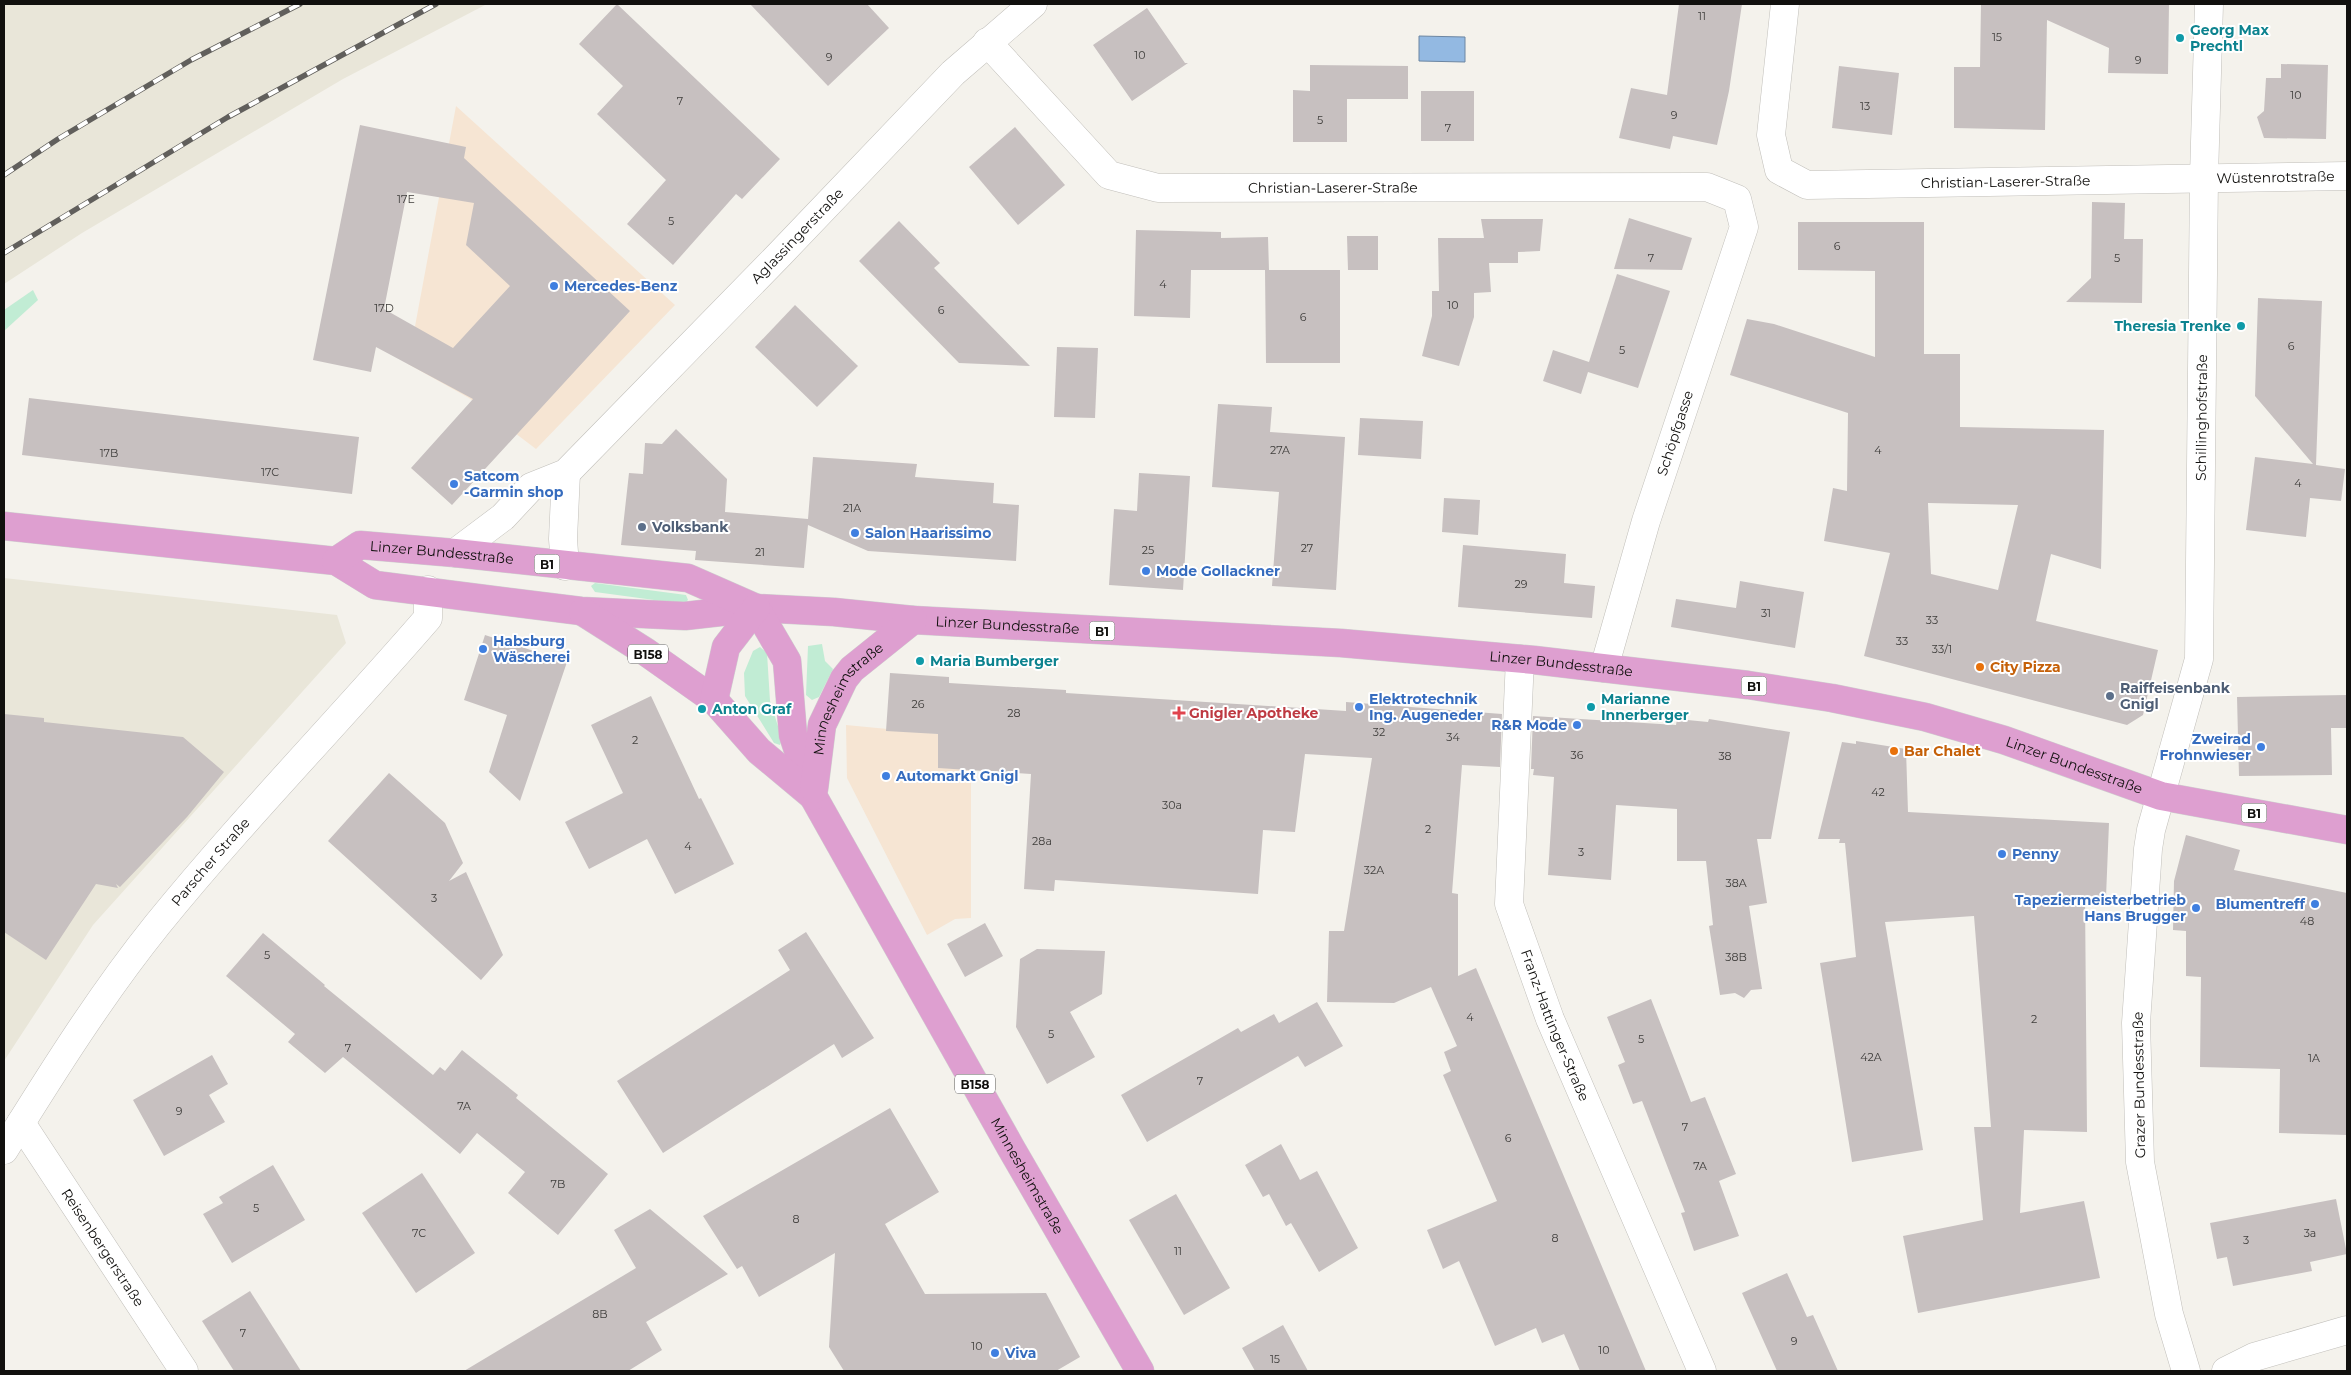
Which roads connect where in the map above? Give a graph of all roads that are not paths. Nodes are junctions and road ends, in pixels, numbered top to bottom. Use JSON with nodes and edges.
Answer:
{"nodes":[{"id":1,"x":1033,"y":4,"type":"edge"},
{"id":2,"x":1785,"y":4,"type":"edge"},
{"id":3,"x":2209,"y":4,"type":"edge"},
{"id":4,"x":987,"y":42,"type":"junction"},
{"id":5,"x":2347,"y":176,"type":"edge"},
{"id":6,"x":2204,"y":177,"type":"junction"},
{"id":7,"x":1737,"y":198,"type":"joint"},
{"id":8,"x":566,"y":473,"type":"junction"},
{"id":9,"x":4,"y":526,"type":"edge"},
{"id":10,"x":455,"y":553,"type":"junction"},
{"id":11,"x":336,"y":561,"type":"junction"},
{"id":12,"x":565,"y":566,"type":"junction"},
{"id":13,"x":428,"y":590,"type":"junction"},
{"id":14,"x":756,"y":608,"type":"junction"},
{"id":15,"x":581,"y":610,"type":"junction"},
{"id":16,"x":913,"y":620,"type":"junction"},
{"id":17,"x":1520,"y":659,"type":"junction"},
{"id":18,"x":1604,"y":668,"type":"junction"},
{"id":19,"x":714,"y":700,"type":"junction"},
{"id":20,"x":813,"y":796,"type":"junction"},
{"id":21,"x":2161,"y":796,"type":"junction"},
{"id":22,"x":2347,"y":830,"type":"edge"},
{"id":23,"x":21,"y":1123,"type":"junction"},
{"id":24,"x":4,"y":1150,"type":"edge"},
{"id":25,"x":2347,"y":1330,"type":"edge"},
{"id":26,"x":184,"y":1371,"type":"edge"},
{"id":27,"x":1140,"y":1371,"type":"edge"},
{"id":28,"x":1702,"y":1371,"type":"edge"},
{"id":29,"x":2186,"y":1371,"type":"edge"},
{"id":30,"x":2226,"y":1371,"type":"edge"}],
"edges":[{"from":1,"to":4,"type":"street","name":"Aglassingerstraße"},
{"from":2,"to":6,"type":"street","name":"Christian-Laserer-Straße"},
{"from":3,"to":6,"type":"street","name":"Schillinghofstraße"},
{"from":4,"to":7,"type":"street","name":"Christian-Laserer-Straße"},
{"from":4,"to":8,"type":"street","name":"Aglassingerstraße"},
{"from":5,"to":6,"type":"street","name":"Wüstenrotstraße"},
{"from":6,"to":21,"type":"street","name":"Schillinghofstraße"},
{"from":7,"to":18,"type":"street","name":"Schöpfgasse"},
{"from":8,"to":10,"type":"street","name":"Aglassingerstraße"},
{"from":8,"to":12,"type":"street"},
{"from":9,"to":11,"type":"main road","name":"Linzer Bundesstraße","number":"B1"},
{"from":10,"to":11,"type":"main road","name":"Linzer Bundesstraße","number":"B1"},
{"from":10,"to":12,"type":"main road","name":"Linzer Bundesstraße","number":"B1"},
{"from":11,"to":13,"type":"main road","name":"Linzer Bundesstraße","number":"B1"},
{"from":12,"to":14,"type":"main road","name":"Linzer Bundesstraße","number":"B1"},
{"from":13,"to":15,"type":"main road","name":"Linzer Bundesstraße","number":"B1"},
{"from":13,"to":23,"type":"street","name":"Parscher Straße"},
{"from":14,"to":15,"type":"main road","name":"Linzer Bundesstraße","number":"B1"},
{"from":14,"to":16,"type":"main road","name":"Linzer Bundesstraße","number":"B1"},
{"from":14,"to":19,"type":"main road"},
{"from":14,"to":20,"type":"main road","name":"Minnesheimstraße","number":"B158"},
{"from":15,"to":19,"type":"main road","name":"Minnesheimstraße","number":"B158"},
{"from":16,"to":17,"type":"main road","name":"Linzer Bundesstraße","number":"B1"},
{"from":16,"to":20,"type":"main road","name":"Minnesheimstraße"},
{"from":17,"to":18,"type":"main road","name":"Linzer Bundesstraße","number":"B1"},
{"from":17,"to":28,"type":"street","name":"Franz-Hattinger-Straße"},
{"from":18,"to":21,"type":"main road","name":"Linzer Bundesstraße","number":"B1"},
{"from":19,"to":20,"type":"main road","name":"Minnesheimstraße","number":"B158"},
{"from":20,"to":27,"type":"main road","name":"Minnesheimstraße","number":"B158"},
{"from":21,"to":22,"type":"main road","name":"Linzer Bundesstraße","number":"B1"},
{"from":21,"to":29,"type":"street","name":"Grazer Bundesstraße"},
{"from":23,"to":24,"type":"street","name":"Parscher Straße"},
{"from":23,"to":26,"type":"street","name":"Reisenbergerstraße"},
{"from":25,"to":30,"type":"street"}]}
